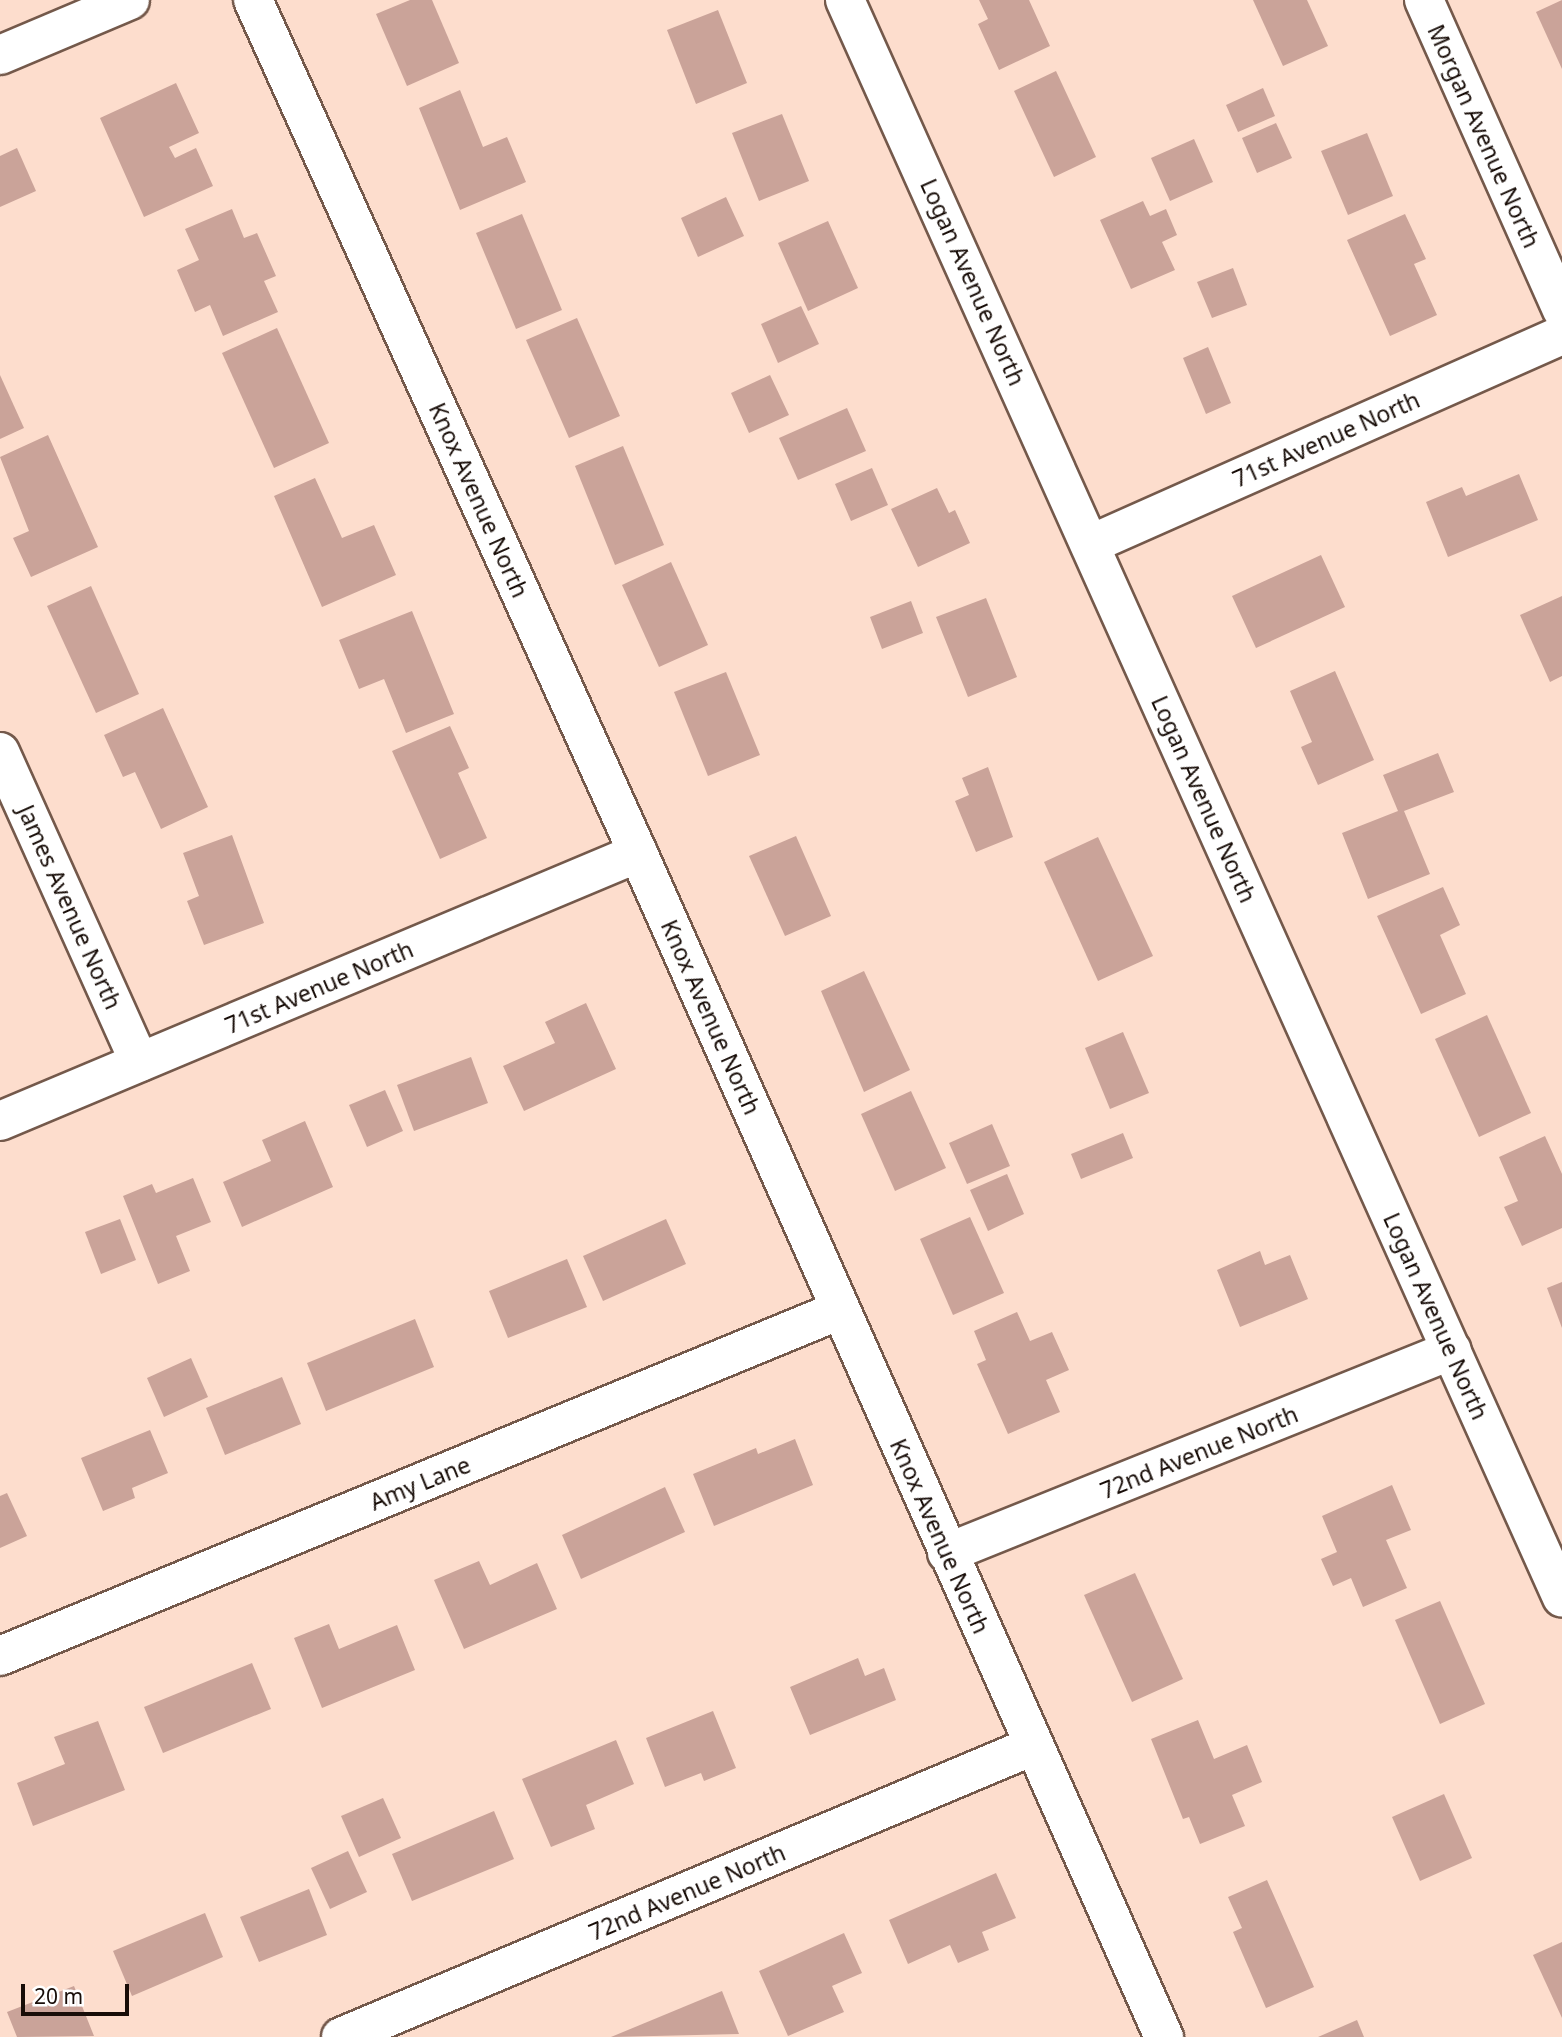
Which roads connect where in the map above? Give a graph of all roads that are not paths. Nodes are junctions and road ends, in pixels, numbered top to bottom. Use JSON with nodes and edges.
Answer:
{"nodes":[{"id":1,"x":130,"y":0,"type":"edge"},
{"id":2,"x":253,"y":0,"type":"edge"},
{"id":3,"x":845,"y":0,"type":"edge"},
{"id":4,"x":1424,"y":0,"type":"edge"},
{"id":5,"x":0,"y":55,"type":"edge"},
{"id":6,"x":1562,"y":310,"type":"edge"},
{"id":7,"x":1562,"y":335,"type":"edge"},
{"id":8,"x":1091,"y":544,"type":"junction"},
{"id":9,"x":0,"y":752,"type":"edge"},
{"id":10,"x":638,"y":853,"type":"junction"},
{"id":11,"x":139,"y":1062,"type":"junction"},
{"id":12,"x":0,"y":1121,"type":"edge"},
{"id":13,"x":840,"y":1310,"type":"junction"},
{"id":14,"x":1452,"y":1350,"type":"junction"},
{"id":15,"x":947,"y":1553,"type":"junction"},
{"id":16,"x":1562,"y":1598,"type":"edge"},
{"id":17,"x":0,"y":1656,"type":"edge"},
{"id":18,"x":1033,"y":1746,"type":"junction"},
{"id":19,"x":341,"y":2037,"type":"edge"},
{"id":20,"x":1164,"y":2037,"type":"edge"}],
"edges":[{"from":1,"to":5,"type":"street"},
{"from":2,"to":10,"type":"street","name":"Knox Avenue North"},
{"from":3,"to":8,"type":"street","name":"Logan Avenue North"},
{"from":4,"to":6,"type":"street","name":"Morgan Avenue North"},
{"from":7,"to":8,"type":"street","name":"71st Avenue North"},
{"from":8,"to":14,"type":"street","name":"Logan Avenue North"},
{"from":9,"to":11,"type":"street","name":"James Avenue North"},
{"from":10,"to":11,"type":"street","name":"71st Avenue North"},
{"from":10,"to":13,"type":"street","name":"Knox Avenue North"},
{"from":11,"to":12,"type":"street","name":"71st Avenue North"},
{"from":13,"to":15,"type":"street","name":"Knox Avenue North"},
{"from":13,"to":17,"type":"street","name":"Amy Lane"},
{"from":14,"to":15,"type":"street","name":"72nd Avenue North"},
{"from":14,"to":16,"type":"street","name":"Logan Avenue North"},
{"from":15,"to":18,"type":"street","name":"Knox Avenue North"},
{"from":18,"to":19,"type":"street","name":"72nd Avenue North"},
{"from":18,"to":20,"type":"street","name":"Knox Avenue North"}]}
